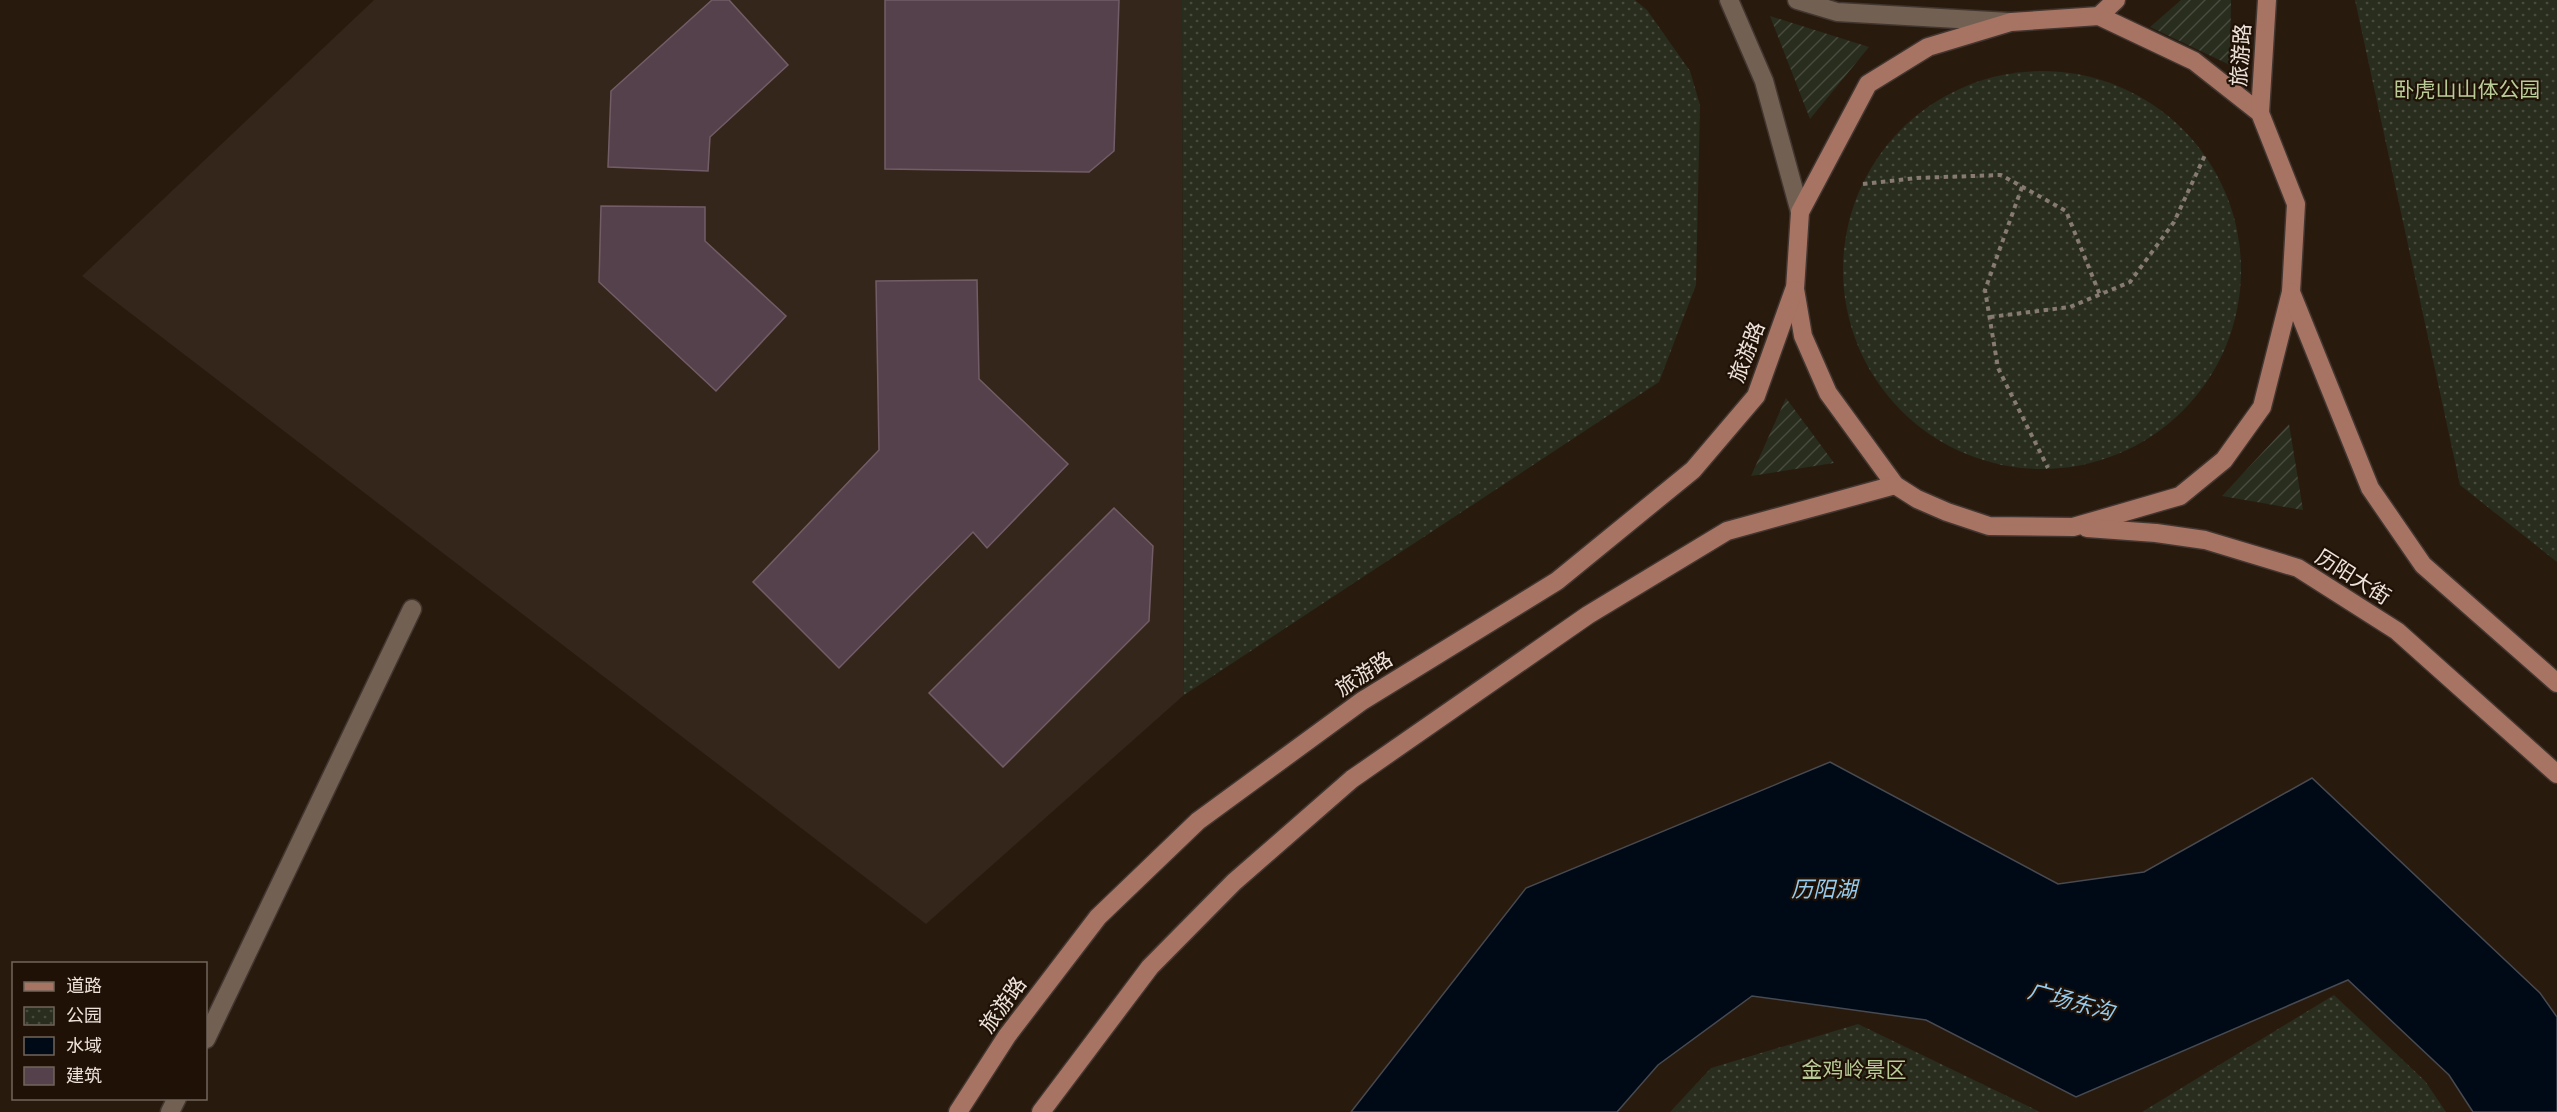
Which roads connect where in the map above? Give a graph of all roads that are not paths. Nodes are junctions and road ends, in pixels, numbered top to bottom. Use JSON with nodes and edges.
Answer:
{"nodes":[{"id":1,"x":1729,"y":0,"type":"edge"},
{"id":2,"x":1797,"y":0,"type":"edge"},
{"id":3,"x":2116,"y":0,"type":"edge"},
{"id":4,"x":2267,"y":0,"type":"edge"},
{"id":5,"x":2099,"y":16,"type":"junction"},
{"id":6,"x":2011,"y":22,"type":"junction"},
{"id":7,"x":2260,"y":113,"type":"junction"},
{"id":8,"x":1800,"y":212,"type":"junction"},
{"id":9,"x":1795,"y":289,"type":"junction"},
{"id":10,"x":2291,"y":292,"type":"junction"},
{"id":11,"x":1896,"y":485,"type":"junction"},
{"id":12,"x":2073,"y":527,"type":"junction"},
{"id":13,"x":412,"y":609,"type":"dead end"},
{"id":14,"x":2557,"y":683,"type":"edge"},
{"id":15,"x":2557,"y":774,"type":"edge"},
{"id":16,"x":207,"y":1036,"type":"edge"},
{"id":17,"x":958,"y":1112,"type":"edge"},
{"id":18,"x":1041,"y":1112,"type":"edge"}],
"edges":[{"from":1,"to":8,"type":"street"},
{"from":2,"to":6,"type":"street"},
{"from":3,"to":5,"type":"main road"},
{"from":4,"to":7,"type":"main road","name":"旅游路"},
{"from":5,"to":6,"type":"main road"},
{"from":5,"to":7,"type":"main road"},
{"from":6,"to":8,"type":"main road"},
{"from":7,"to":10,"type":"main road"},
{"from":8,"to":9,"type":"main road"},
{"from":9,"to":11,"type":"main road"},
{"from":9,"to":17,"type":"main road","name":"旅游路"},
{"from":10,"to":12,"type":"main road"},
{"from":10,"to":14,"type":"main road"},
{"from":11,"to":12,"type":"main road"},
{"from":11,"to":18,"type":"main road"},
{"from":12,"to":15,"type":"main road","name":"历阳大街"},
{"from":13,"to":16,"type":"street"}]}
